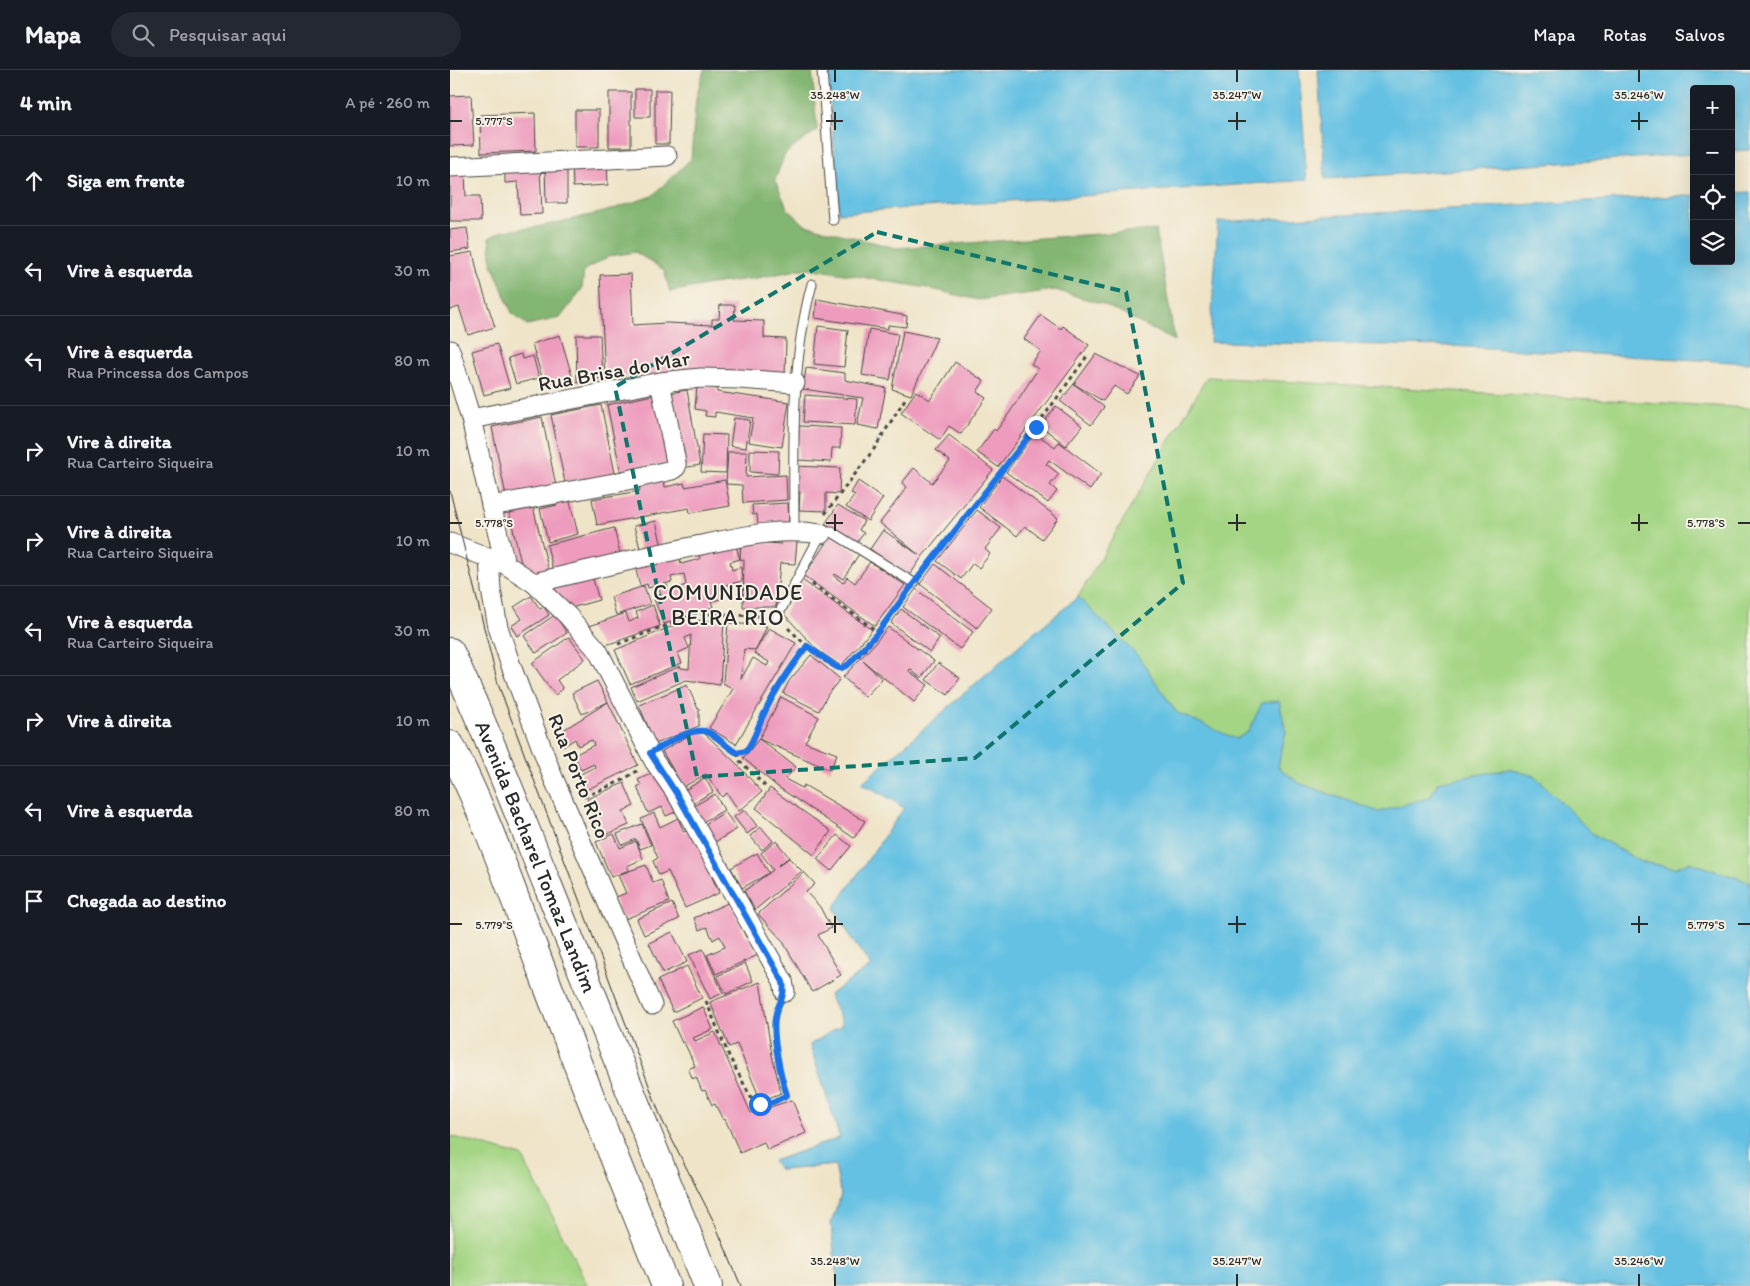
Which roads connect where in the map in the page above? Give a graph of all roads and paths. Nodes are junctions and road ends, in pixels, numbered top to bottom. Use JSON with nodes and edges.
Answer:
{"nodes":[{"id":1,"x":822,"y":70,"type":"edge"},
{"id":2,"x":667,"y":156,"type":"dead end"},
{"id":3,"x":450,"y":167,"type":"edge"},
{"id":4,"x":833,"y":220,"type":"dead end"},
{"id":5,"x":812,"y":284,"type":"dead end"},
{"id":6,"x":450,"y":350,"type":"edge"},
{"id":7,"x":1088,"y":355,"type":"dead end"},
{"id":8,"x":660,"y":382,"type":"junction"},
{"id":9,"x":795,"y":383,"type":"junction"},
{"id":10,"x":905,"y":398,"type":"dead end"},
{"id":11,"x":471,"y":419,"type":"junction"},
{"id":12,"x":491,"y":506,"type":"junction"},
{"id":13,"x":809,"y":532,"type":"junction"},
{"id":14,"x":450,"y":543,"type":"edge"},
{"id":15,"x":497,"y":560,"type":"junction"},
{"id":16,"x":799,"y":574,"type":"junction"},
{"id":17,"x":534,"y":583,"type":"junction"},
{"id":18,"x":914,"y":583,"type":"junction"},
{"id":19,"x":777,"y":617,"type":"junction"},
{"id":20,"x":878,"y":632,"type":"junction"},
{"id":21,"x":807,"y":646,"type":"junction"},
{"id":22,"x":598,"y":651,"type":"junction"},
{"id":23,"x":450,"y":652,"type":"edge"},
{"id":24,"x":450,"y":745,"type":"edge"},
{"id":25,"x":737,"y":753,"type":"junction"},
{"id":26,"x":652,"y":757,"type":"junction"},
{"id":27,"x":766,"y":787,"type":"dead end"},
{"id":28,"x":565,"y":805,"type":"junction"},
{"id":29,"x":785,"y":992,"type":"joint"},
{"id":30,"x":706,"y":1001,"type":"dead end"},
{"id":31,"x":652,"y":1005,"type":"dead end"},
{"id":32,"x":666,"y":1286,"type":"edge"},
{"id":33,"x":708,"y":1286,"type":"edge"}],
"edges":[{"from":1,"to":4,"type":"lane"},
{"from":2,"to":3,"type":"street"},
{"from":5,"to":9,"type":"lane"},
{"from":6,"to":11,"type":"street","name":"Rua Porto Rico"},
{"from":7,"to":18,"type":"path"},
{"from":8,"to":9,"type":"street","name":"Rua Brisa do Mar"},
{"from":8,"to":11,"type":"street","name":"Rua Brisa do Mar"},
{"from":8,"to":12,"type":"street"},
{"from":9,"to":13,"type":"lane"},
{"from":10,"to":13,"type":"path"},
{"from":11,"to":12,"type":"street","name":"Rua Porto Rico"},
{"from":12,"to":15,"type":"street","name":"Rua Porto Rico"},
{"from":13,"to":16,"type":"lane"},
{"from":13,"to":17,"type":"street"},
{"from":13,"to":18,"type":"lane"},
{"from":14,"to":15,"type":"street"},
{"from":15,"to":17,"type":"street"},
{"from":15,"to":28,"type":"street","name":"Rua Porto Rico"},
{"from":16,"to":19,"type":"lane"},
{"from":16,"to":20,"type":"path"},
{"from":17,"to":22,"type":"street"},
{"from":18,"to":20,"type":"path"},
{"from":19,"to":21,"type":"path"},
{"from":19,"to":22,"type":"path"},
{"from":20,"to":21,"type":"path"},
{"from":21,"to":25,"type":"path"},
{"from":22,"to":26,"type":"street"},
{"from":23,"to":33,"type":"highway","name":"Avenida Bacharel Tomaz Landim"},
{"from":24,"to":32,"type":"highway","name":"Avenida Bacharel Tomaz Landim"},
{"from":25,"to":26,"type":"path"},
{"from":25,"to":27,"type":"path"},
{"from":26,"to":28,"type":"path"},
{"from":26,"to":29,"type":"street"},
{"from":28,"to":31,"type":"street","name":"Rua Porto Rico"},
{"from":29,"to":30,"type":"path"}]}
